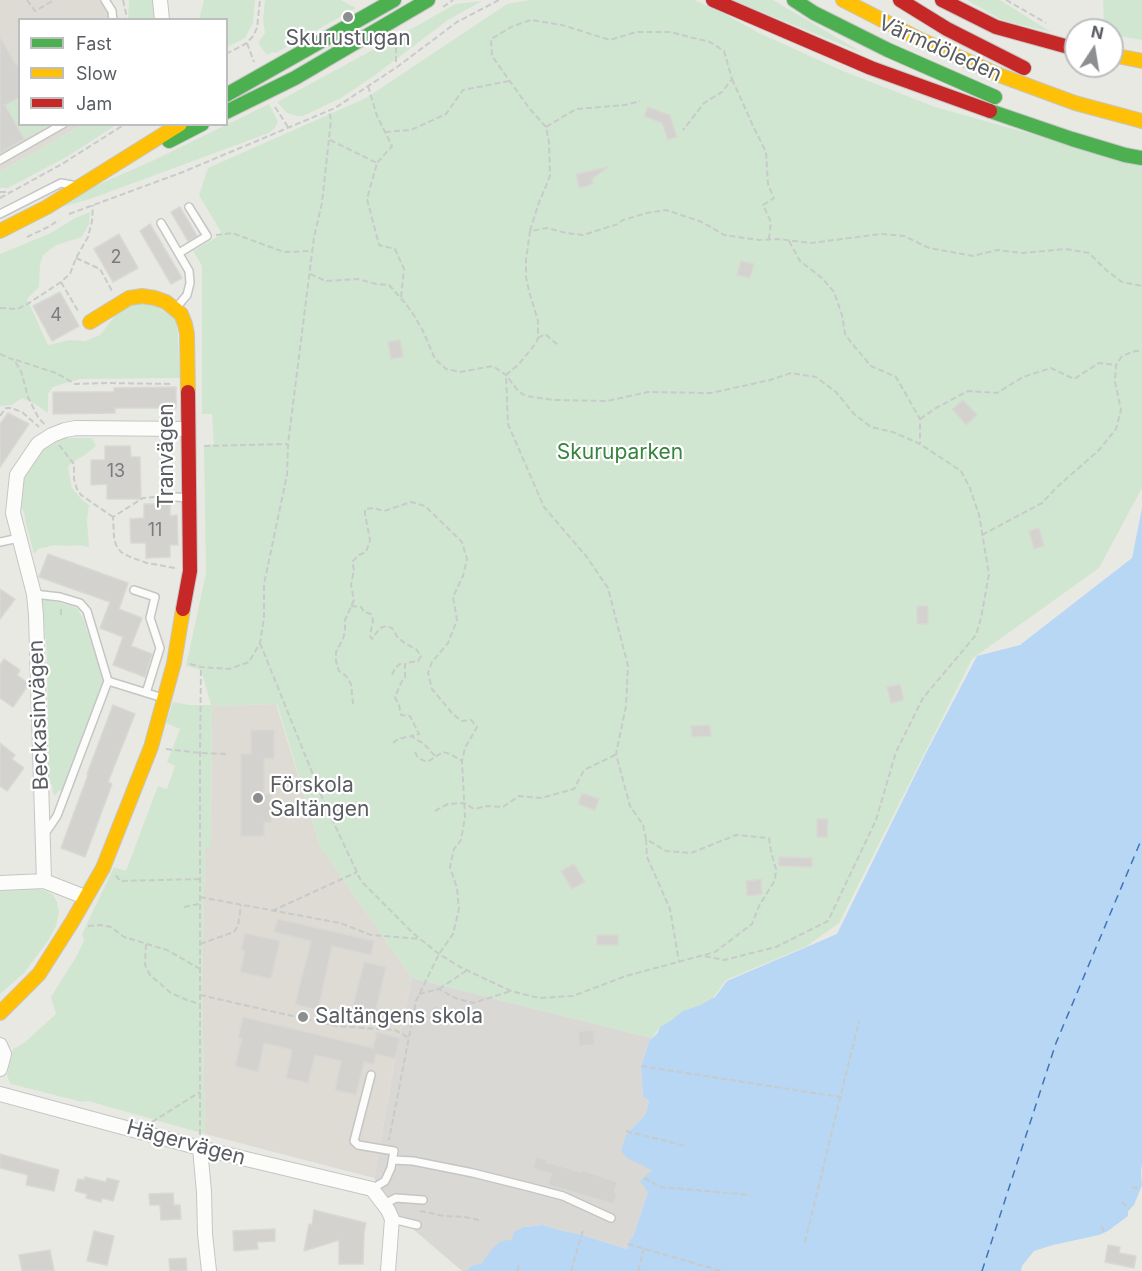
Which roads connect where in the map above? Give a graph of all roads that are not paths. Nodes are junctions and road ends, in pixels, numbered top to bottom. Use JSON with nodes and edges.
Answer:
{"nodes":[{"id":1,"x":105,"y":0,"type":"edge"},
{"id":2,"x":160,"y":0,"type":"edge"},
{"id":3,"x":394,"y":0,"type":"edge"},
{"id":4,"x":428,"y":0,"type":"edge"},
{"id":5,"x":713,"y":0,"type":"edge"},
{"id":6,"x":794,"y":0,"type":"edge"},
{"id":7,"x":843,"y":0,"type":"edge"},
{"id":8,"x":900,"y":0,"type":"edge"},
{"id":9,"x":942,"y":0,"type":"edge"},
{"id":10,"x":113,"y":18,"type":"edge"},
{"id":11,"x":162,"y":18,"type":"edge"},
{"id":12,"x":1064,"y":46,"type":"edge"},
{"id":13,"x":1124,"y":58,"type":"edge"},
{"id":14,"x":1142,"y":61,"type":"edge"},
{"id":15,"x":1031,"y":71,"type":"dead end"},
{"id":16,"x":1052,"y":81,"type":"dead end"},
{"id":17,"x":1074,"y":93,"type":"junction"},
{"id":18,"x":228,"y":94,"type":"edge"},
{"id":19,"x":1010,"y":103,"type":"dead end"},
{"id":20,"x":228,"y":111,"type":"edge"},
{"id":21,"x":1142,"y":111,"type":"edge"},
{"id":22,"x":1047,"y":116,"type":"dead end"},
{"id":23,"x":1142,"y":121,"type":"edge"},
{"id":24,"x":60,"y":126,"type":"edge"},
{"id":25,"x":177,"y":126,"type":"edge"},
{"id":26,"x":198,"y":126,"type":"edge"},
{"id":27,"x":1072,"y":132,"type":"junction"},
{"id":28,"x":1142,"y":147,"type":"edge"},
{"id":29,"x":1142,"y":158,"type":"edge"},
{"id":30,"x":0,"y":160,"type":"edge"},
{"id":31,"x":86,"y":183,"type":"junction"},
{"id":32,"x":189,"y":207,"type":"dead end"},
{"id":33,"x":0,"y":214,"type":"edge"},
{"id":34,"x":161,"y":223,"type":"dead end"},
{"id":35,"x":0,"y":231,"type":"edge"},
{"id":36,"x":179,"y":253,"type":"junction"},
{"id":37,"x":176,"y":308,"type":"junction"},
{"id":38,"x":90,"y":322,"type":"road end"},
{"id":39,"x":188,"y":429,"type":"junction"},
{"id":40,"x":164,"y":496,"type":"road end"},
{"id":41,"x":188,"y":498,"type":"junction"},
{"id":42,"x":19,"y":538,"type":"junction"},
{"id":43,"x":0,"y":542,"type":"edge"},
{"id":44,"x":134,"y":590,"type":"dead end"},
{"id":45,"x":34,"y":594,"type":"junction"},
{"id":46,"x":108,"y":681,"type":"junction"},
{"id":47,"x":146,"y":693,"type":"junction"},
{"id":48,"x":165,"y":699,"type":"junction"},
{"id":49,"x":44,"y":835,"type":"junction"},
{"id":50,"x":44,"y":881,"type":"junction"},
{"id":51,"x":0,"y":883,"type":"edge"},
{"id":52,"x":85,"y":897,"type":"junction"},
{"id":53,"x":0,"y":1013,"type":"edge"},
{"id":54,"x":0,"y":1045,"type":"edge"},
{"id":55,"x":0,"y":1069,"type":"edge"},
{"id":56,"x":371,"y":1075,"type":"dead end"},
{"id":57,"x":0,"y":1094,"type":"edge"},
{"id":58,"x":200,"y":1142,"type":"junction"},
{"id":59,"x":393,"y":1160,"type":"junction"},
{"id":60,"x":372,"y":1189,"type":"junction"},
{"id":61,"x":423,"y":1200,"type":"dead end"},
{"id":62,"x":384,"y":1204,"type":"junction"},
{"id":63,"x":611,"y":1218,"type":"dead end"},
{"id":64,"x":392,"y":1219,"type":"junction"},
{"id":65,"x":417,"y":1225,"type":"dead end"},
{"id":66,"x":209,"y":1271,"type":"edge"},
{"id":67,"x":388,"y":1271,"type":"edge"}],
"edges":[{"from":1,"to":10,"type":"lane"},
{"from":2,"to":11,"type":"street"},
{"from":3,"to":18,"type":"main road"},
{"from":4,"to":20,"type":"main road"},
{"from":5,"to":27,"type":"main road"},
{"from":6,"to":19,"type":"main road","name":"Värmdöleden"},
{"from":7,"to":17,"type":"main road","name":"Värmdöleden"},
{"from":8,"to":15,"type":"main road"},
{"from":9,"to":12,"type":"main road"},
{"from":13,"to":14,"type":"main road"},
{"from":16,"to":17,"type":"main road"},
{"from":17,"to":21,"type":"main road"},
{"from":17,"to":23,"type":"main road"},
{"from":22,"to":27,"type":"main road"},
{"from":24,"to":30,"type":"lane"},
{"from":25,"to":31,"type":"main road"},
{"from":26,"to":31,"type":"main road"},
{"from":27,"to":28,"type":"main road"},
{"from":27,"to":29,"type":"main road"},
{"from":31,"to":33,"type":"lane"},
{"from":31,"to":35,"type":"main road"},
{"from":32,"to":36,"type":"lane"},
{"from":34,"to":36,"type":"lane"},
{"from":36,"to":37,"type":"lane"},
{"from":37,"to":38,"type":"main road"},
{"from":37,"to":39,"type":"main road","name":"Tranvägen"},
{"from":39,"to":41,"type":"main road","name":"Tranvägen"},
{"from":39,"to":42,"type":"street","name":"Beckasinvägen"},
{"from":40,"to":41,"type":"lane"},
{"from":41,"to":48,"type":"main road","name":"Tranvägen"},
{"from":42,"to":43,"type":"lane"},
{"from":42,"to":45,"type":"street","name":"Beckasinvägen"},
{"from":44,"to":47,"type":"lane"},
{"from":45,"to":46,"type":"lane"},
{"from":45,"to":49,"type":"street","name":"Beckasinvägen"},
{"from":46,"to":47,"type":"lane"},
{"from":46,"to":49,"type":"lane","name":"Beckasinvägen"},
{"from":47,"to":48,"type":"lane"},
{"from":48,"to":52,"type":"main road","name":"Tranvägen"},
{"from":49,"to":50,"type":"street","name":"Beckasinvägen"},
{"from":50,"to":51,"type":"street"},
{"from":50,"to":52,"type":"street"},
{"from":52,"to":53,"type":"main road","name":"Tranvägen"},
{"from":54,"to":55,"type":"street"},
{"from":56,"to":59,"type":"lane"},
{"from":57,"to":58,"type":"street","name":"Hägervägen"},
{"from":58,"to":60,"type":"street","name":"Hägervägen"},
{"from":58,"to":66,"type":"street"},
{"from":59,"to":60,"type":"lane"},
{"from":59,"to":63,"type":"lane"},
{"from":60,"to":62,"type":"street"},
{"from":61,"to":62,"type":"lane"},
{"from":62,"to":64,"type":"street"},
{"from":64,"to":65,"type":"lane"},
{"from":64,"to":67,"type":"street"}]}
